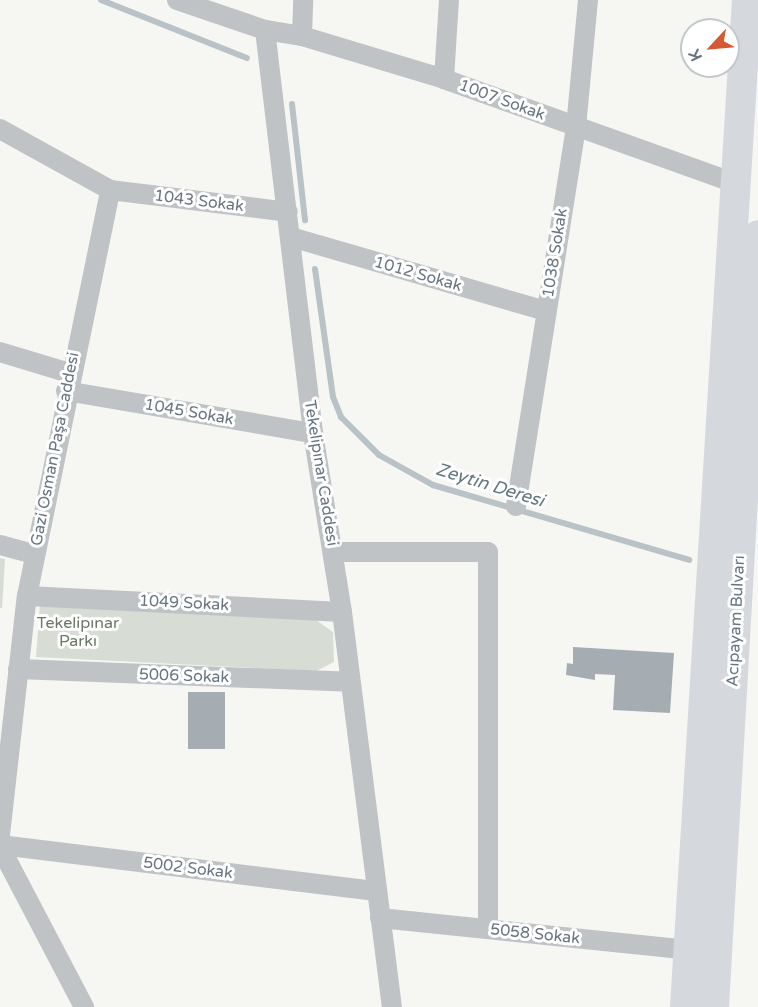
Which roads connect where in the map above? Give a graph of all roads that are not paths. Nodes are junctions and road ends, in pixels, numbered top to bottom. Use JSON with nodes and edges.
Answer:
{"nodes":[{"id":1,"x":177,"y":0,"type":"edge"},
{"id":2,"x":303,"y":0,"type":"edge"},
{"id":3,"x":449,"y":0,"type":"edge"},
{"id":4,"x":588,"y":0,"type":"edge"},
{"id":5,"x":747,"y":0,"type":"edge"},
{"id":6,"x":265,"y":30,"type":"junction"},
{"id":7,"x":302,"y":36,"type":"junction"},
{"id":8,"x":444,"y":79,"type":"junction"},
{"id":9,"x":576,"y":127,"type":"junction"},
{"id":10,"x":0,"y":129,"type":"edge"},
{"id":11,"x":735,"y":183,"type":"junction"},
{"id":12,"x":110,"y":190,"type":"junction"},
{"id":13,"x":288,"y":212,"type":"junction"},
{"id":14,"x":758,"y":235,"type":"edge"},
{"id":15,"x":291,"y":237,"type":"junction"},
{"id":16,"x":545,"y":311,"type":"junction"},
{"id":17,"x":0,"y":352,"type":"edge"},
{"id":18,"x":68,"y":382,"type":"junction"},
{"id":19,"x":313,"y":433,"type":"junction"},
{"id":20,"x":516,"y":506,"type":"dead end"},
{"id":21,"x":0,"y":545,"type":"edge"},
{"id":22,"x":333,"y":552,"type":"junction"},
{"id":23,"x":34,"y":554,"type":"junction"},
{"id":24,"x":27,"y":596,"type":"junction"},
{"id":25,"x":342,"y":612,"type":"junction"},
{"id":26,"x":18,"y":669,"type":"junction"},
{"id":27,"x":350,"y":681,"type":"junction"},
{"id":28,"x":0,"y":835,"type":"edge"},
{"id":29,"x":0,"y":846,"type":"edge"},
{"id":30,"x":376,"y":891,"type":"junction"},
{"id":31,"x":380,"y":918,"type":"junction"},
{"id":32,"x":488,"y":929,"type":"junction"},
{"id":33,"x":691,"y":950,"type":"junction"},
{"id":34,"x":84,"y":1007,"type":"edge"},
{"id":35,"x":392,"y":1007,"type":"edge"},
{"id":36,"x":685,"y":1007,"type":"edge"},
{"id":37,"x":714,"y":1007,"type":"edge"}],
"edges":[{"from":1,"to":6,"type":"street"},
{"from":2,"to":7,"type":"street"},
{"from":3,"to":8,"type":"street"},
{"from":4,"to":9,"type":"street","name":"1038 Sokak"},
{"from":5,"to":11,"type":"main road"},
{"from":6,"to":7,"type":"street","name":"1007 Sokak"},
{"from":6,"to":13,"type":"street","name":"Tekelipınar Caddesi"},
{"from":7,"to":8,"type":"street","name":"1007 Sokak"},
{"from":8,"to":9,"type":"street","name":"1007 Sokak"},
{"from":9,"to":11,"type":"street","name":"1007 Sokak"},
{"from":9,"to":16,"type":"street","name":"1038 Sokak"},
{"from":10,"to":12,"type":"street"},
{"from":11,"to":33,"type":"main road"},
{"from":12,"to":13,"type":"street","name":"1043 Sokak"},
{"from":12,"to":18,"type":"street","name":"Gazi Osman Paşa Caddesi"},
{"from":13,"to":15,"type":"street","name":"Tekelipınar Caddesi"},
{"from":14,"to":37,"type":"main road","name":"Acıpayam Bulvarı"},
{"from":15,"to":16,"type":"street","name":"1012 Sokak"},
{"from":15,"to":19,"type":"street","name":"Tekelipınar Caddesi"},
{"from":16,"to":20,"type":"street","name":"1038 Sokak"},
{"from":17,"to":18,"type":"street","name":"1045 Sokak"},
{"from":18,"to":19,"type":"street","name":"1045 Sokak"},
{"from":18,"to":23,"type":"street","name":"Gazi Osman Paşa Caddesi"},
{"from":19,"to":22,"type":"street","name":"Tekelipınar Caddesi"},
{"from":21,"to":23,"type":"street"},
{"from":22,"to":25,"type":"street","name":"Tekelipınar Caddesi"},
{"from":22,"to":32,"type":"street"},
{"from":23,"to":24,"type":"street","name":"Gazi Osman Paşa Caddesi"},
{"from":24,"to":25,"type":"street","name":"1049 Sokak"},
{"from":24,"to":26,"type":"street","name":"Gazi Osman Paşa Caddesi"},
{"from":25,"to":27,"type":"street","name":"Tekelipınar Caddesi"},
{"from":26,"to":27,"type":"street","name":"5006 Sokak"},
{"from":26,"to":28,"type":"street","name":"Gazi Osman Paşa Caddesi"},
{"from":27,"to":30,"type":"street","name":"Tekelipınar Caddesi"},
{"from":29,"to":30,"type":"street","name":"5002 Sokak"},
{"from":29,"to":34,"type":"street"},
{"from":30,"to":31,"type":"street","name":"Tekelipınar Caddesi"},
{"from":31,"to":32,"type":"street","name":"5058 Sokak"},
{"from":31,"to":35,"type":"street","name":"Tekelipınar Caddesi"},
{"from":32,"to":33,"type":"street","name":"5058 Sokak"},
{"from":33,"to":36,"type":"main road"}]}
